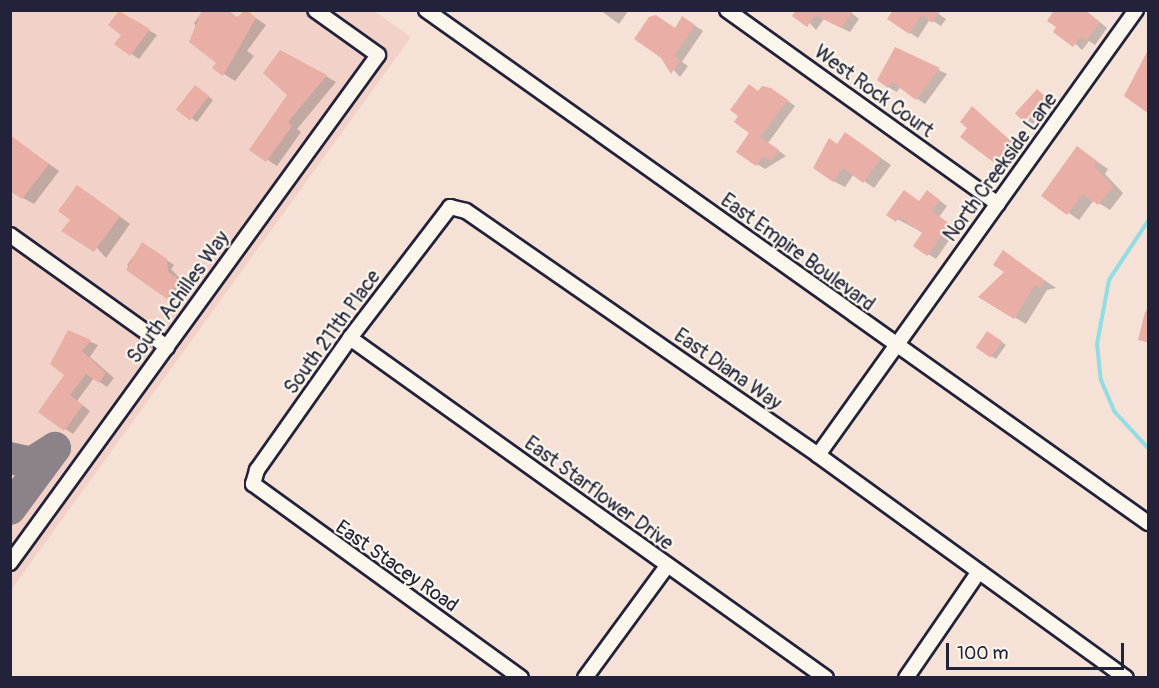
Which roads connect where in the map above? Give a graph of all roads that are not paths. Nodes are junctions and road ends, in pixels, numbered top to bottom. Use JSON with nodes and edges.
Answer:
{"nodes":[{"id":1,"x":315,"y":10,"type":"edge"},
{"id":2,"x":426,"y":10,"type":"edge"},
{"id":3,"x":727,"y":10,"type":"edge"},
{"id":4,"x":1136,"y":10,"type":"edge"},
{"id":5,"x":998,"y":204,"type":"junction"},
{"id":6,"x":450,"y":207,"type":"joint"},
{"id":7,"x":10,"y":235,"type":"edge"},
{"id":8,"x":350,"y":338,"type":"junction"},
{"id":9,"x":167,"y":347,"type":"junction"},
{"id":10,"x":896,"y":347,"type":"junction"},
{"id":11,"x":818,"y":455,"type":"junction"},
{"id":12,"x":253,"y":484,"type":"joint"},
{"id":13,"x":1149,"y":523,"type":"edge"},
{"id":14,"x":10,"y":562,"type":"edge"},
{"id":15,"x":667,"y":566,"type":"junction"},
{"id":16,"x":978,"y":573,"type":"junction"},
{"id":17,"x":521,"y":678,"type":"edge"},
{"id":18,"x":585,"y":678,"type":"edge"},
{"id":19,"x":826,"y":678,"type":"edge"},
{"id":20,"x":906,"y":678,"type":"edge"},
{"id":21,"x":1126,"y":678,"type":"edge"}],
"edges":[{"from":1,"to":9,"type":"street","name":"South Achilles Way"},
{"from":2,"to":10,"type":"street","name":"East Empire Boulevard"},
{"from":3,"to":5,"type":"street","name":"West Rock Court"},
{"from":4,"to":5,"type":"street","name":"North Creekside Lane"},
{"from":5,"to":10,"type":"street","name":"North Creekside Lane"},
{"from":6,"to":8,"type":"street","name":"South 211th Place"},
{"from":6,"to":11,"type":"street","name":"East Diana Way"},
{"from":7,"to":9,"type":"street"},
{"from":8,"to":12,"type":"street","name":"South 211th Place"},
{"from":8,"to":15,"type":"street","name":"East Starflower Drive"},
{"from":9,"to":14,"type":"street","name":"South Achilles Way"},
{"from":10,"to":11,"type":"street","name":"North Creekside Lane"},
{"from":10,"to":13,"type":"street","name":"East Empire Boulevard"},
{"from":11,"to":16,"type":"street","name":"East Diana Way"},
{"from":12,"to":17,"type":"street","name":"East Stacey Road"},
{"from":15,"to":18,"type":"street"},
{"from":15,"to":19,"type":"street","name":"East Starflower Drive"},
{"from":16,"to":20,"type":"street"},
{"from":16,"to":21,"type":"street","name":"East Diana Way"}]}
